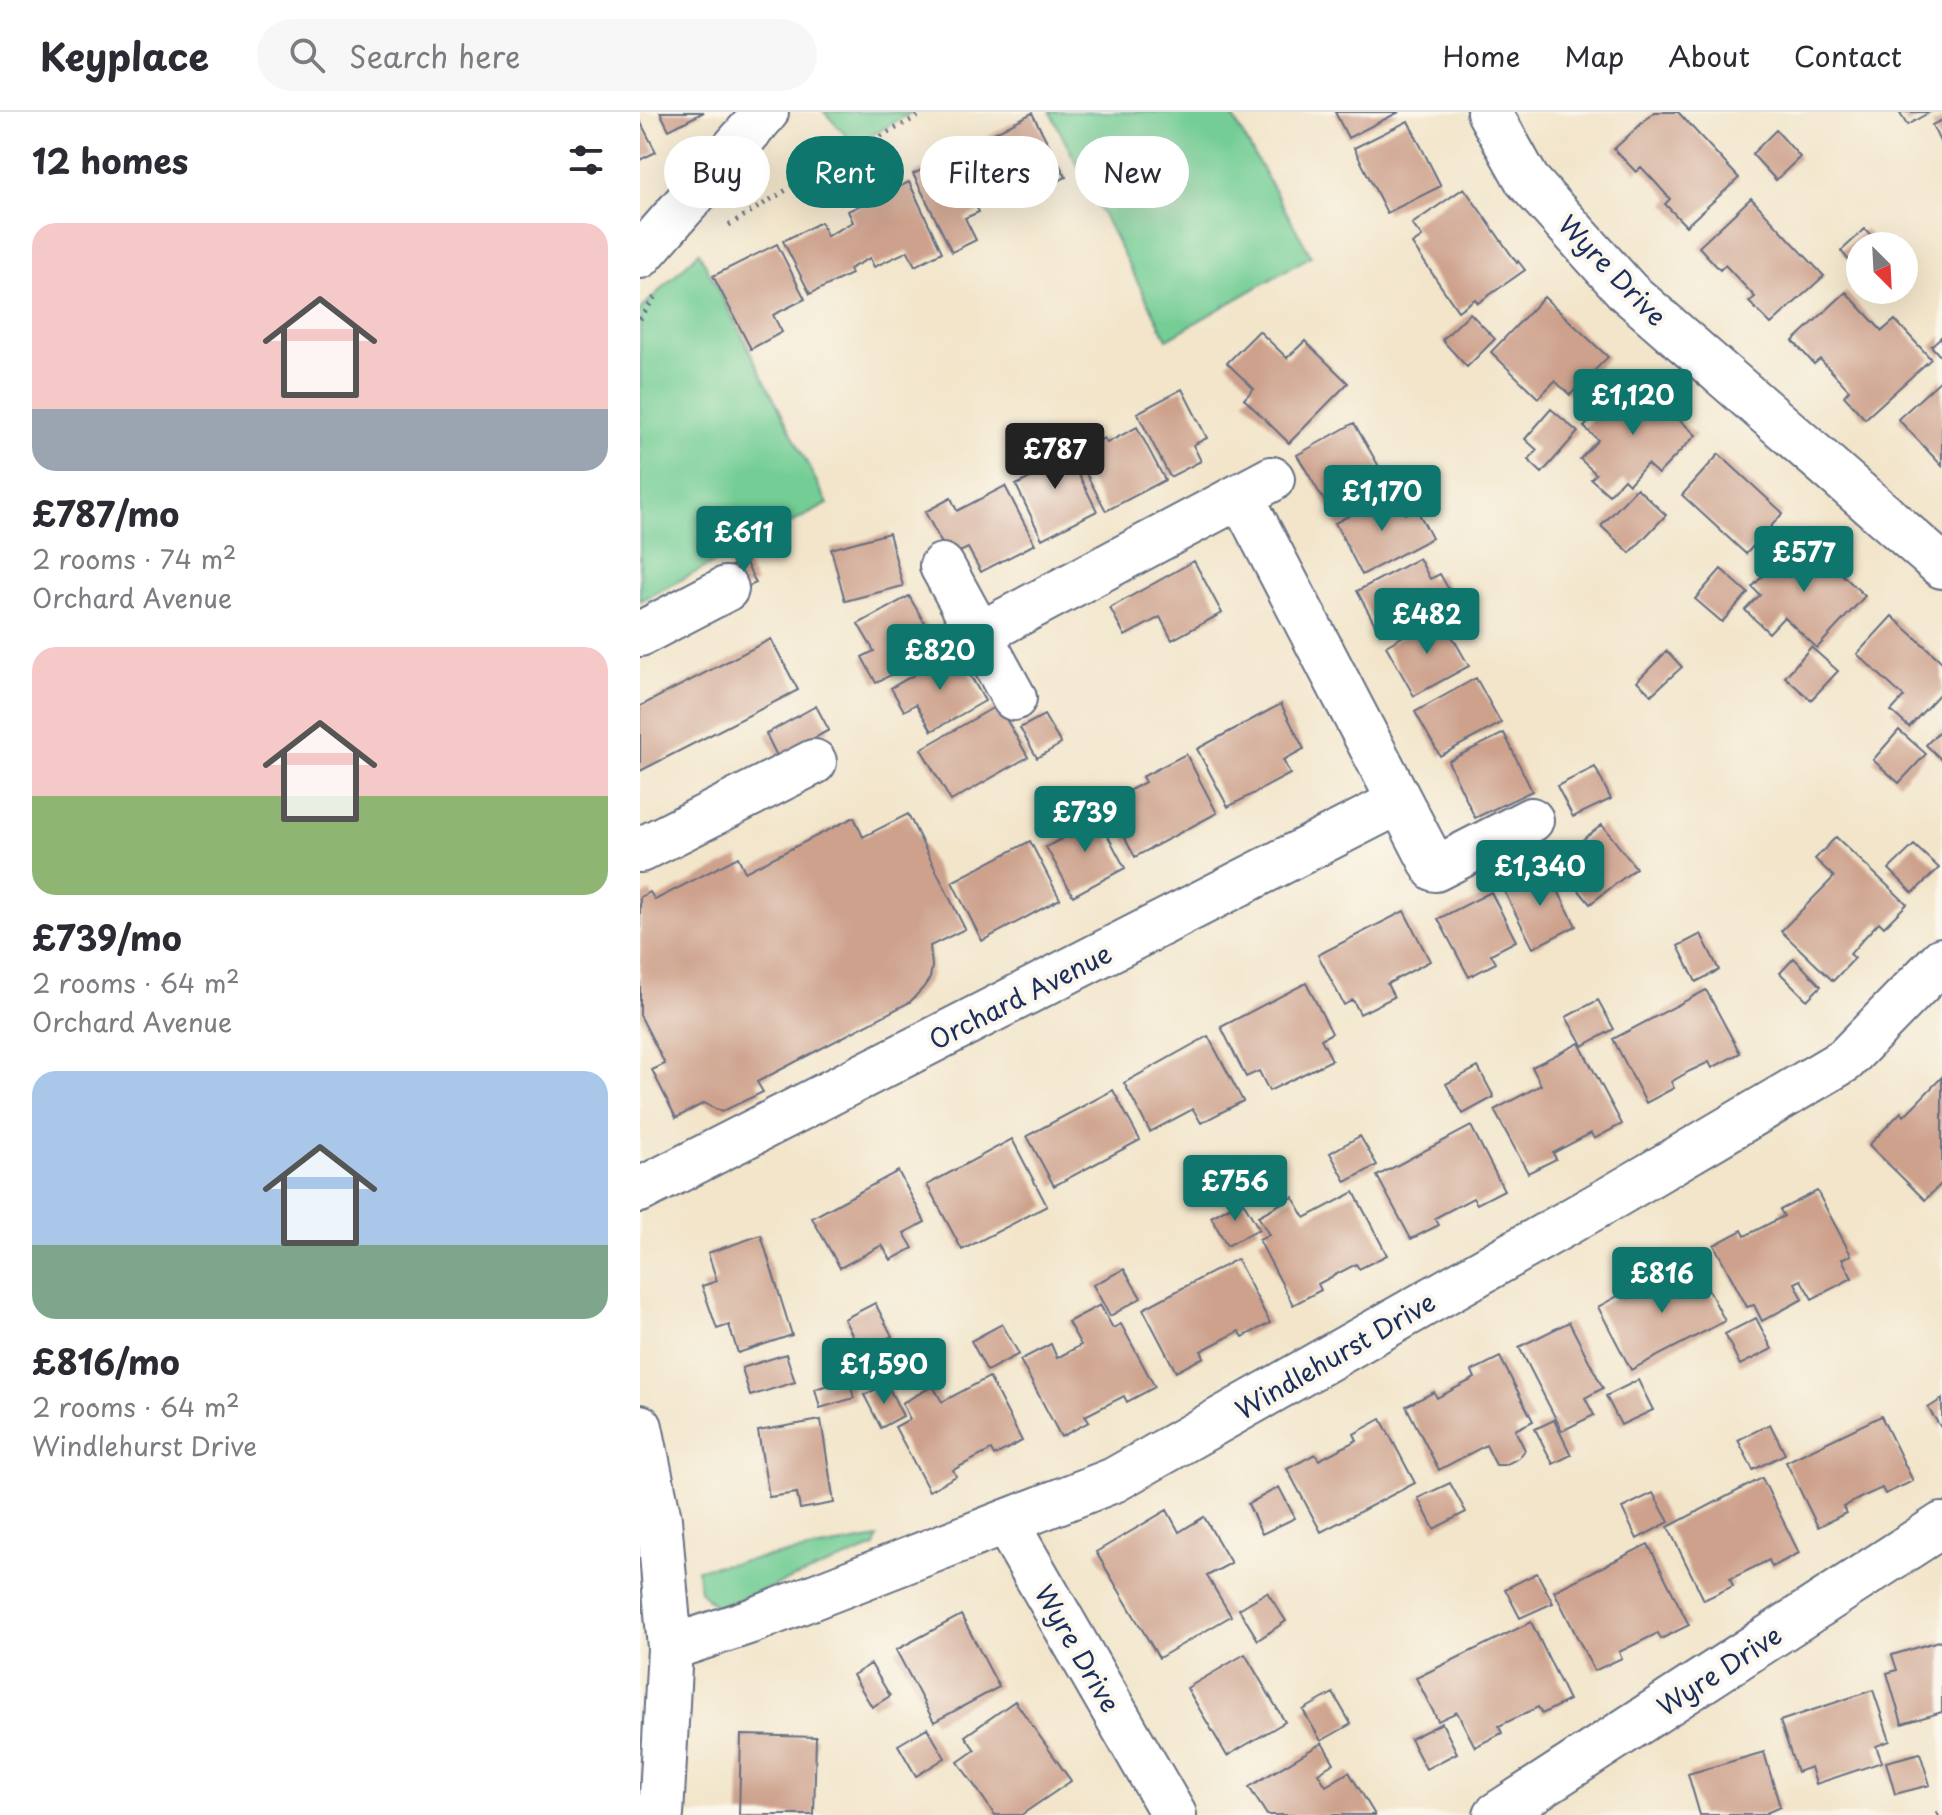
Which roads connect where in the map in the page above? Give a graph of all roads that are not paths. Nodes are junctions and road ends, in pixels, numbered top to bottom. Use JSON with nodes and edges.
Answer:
{"nodes":[{"id":1,"x":766,"y":112,"type":"edge"},
{"id":2,"x":1489,"y":112,"type":"edge"},
{"id":3,"x":650,"y":272,"type":"edge"},
{"id":4,"x":942,"y":566,"type":"dead end"},
{"id":5,"x":1942,"y":566,"type":"edge"},
{"id":6,"x":726,"y":589,"type":"dead end"},
{"id":7,"x":640,"y":634,"type":"edge"},
{"id":8,"x":980,"y":634,"type":"junction"},
{"id":9,"x":1014,"y":698,"type":"dead end"},
{"id":10,"x":814,"y":762,"type":"dead end"},
{"id":11,"x":1399,"y":802,"type":"junction"},
{"id":12,"x":1531,"y":820,"type":"dead end"},
{"id":13,"x":640,"y":850,"type":"edge"},
{"id":14,"x":1942,"y":960,"type":"edge"},
{"id":15,"x":640,"y":1190,"type":"edge"},
{"id":16,"x":640,"y":1427,"type":"edge"},
{"id":17,"x":649,"y":1520,"type":"edge"},
{"id":18,"x":1006,"y":1523,"type":"junction"},
{"id":19,"x":1942,"y":1525,"type":"edge"},
{"id":20,"x":670,"y":1648,"type":"junction"},
{"id":21,"x":661,"y":1815,"type":"edge"},
{"id":22,"x":1174,"y":1815,"type":"edge"},
{"id":23,"x":1496,"y":1815,"type":"edge"}],
"edges":[{"from":1,"to":3,"type":"street"},
{"from":2,"to":5,"type":"street","name":"Wyre Drive"},
{"from":4,"to":8,"type":"street"},
{"from":6,"to":7,"type":"street"},
{"from":8,"to":9,"type":"street"},
{"from":8,"to":11,"type":"street"},
{"from":10,"to":13,"type":"street"},
{"from":11,"to":12,"type":"street"},
{"from":11,"to":15,"type":"street","name":"Orchard Avenue"},
{"from":14,"to":18,"type":"street","name":"Windlehurst Drive"},
{"from":16,"to":17,"type":"street"},
{"from":17,"to":20,"type":"street"},
{"from":18,"to":20,"type":"street","name":"Windlehurst Drive"},
{"from":18,"to":22,"type":"street","name":"Wyre Drive"},
{"from":19,"to":23,"type":"street","name":"Wyre Drive"},
{"from":20,"to":21,"type":"street"}]}
